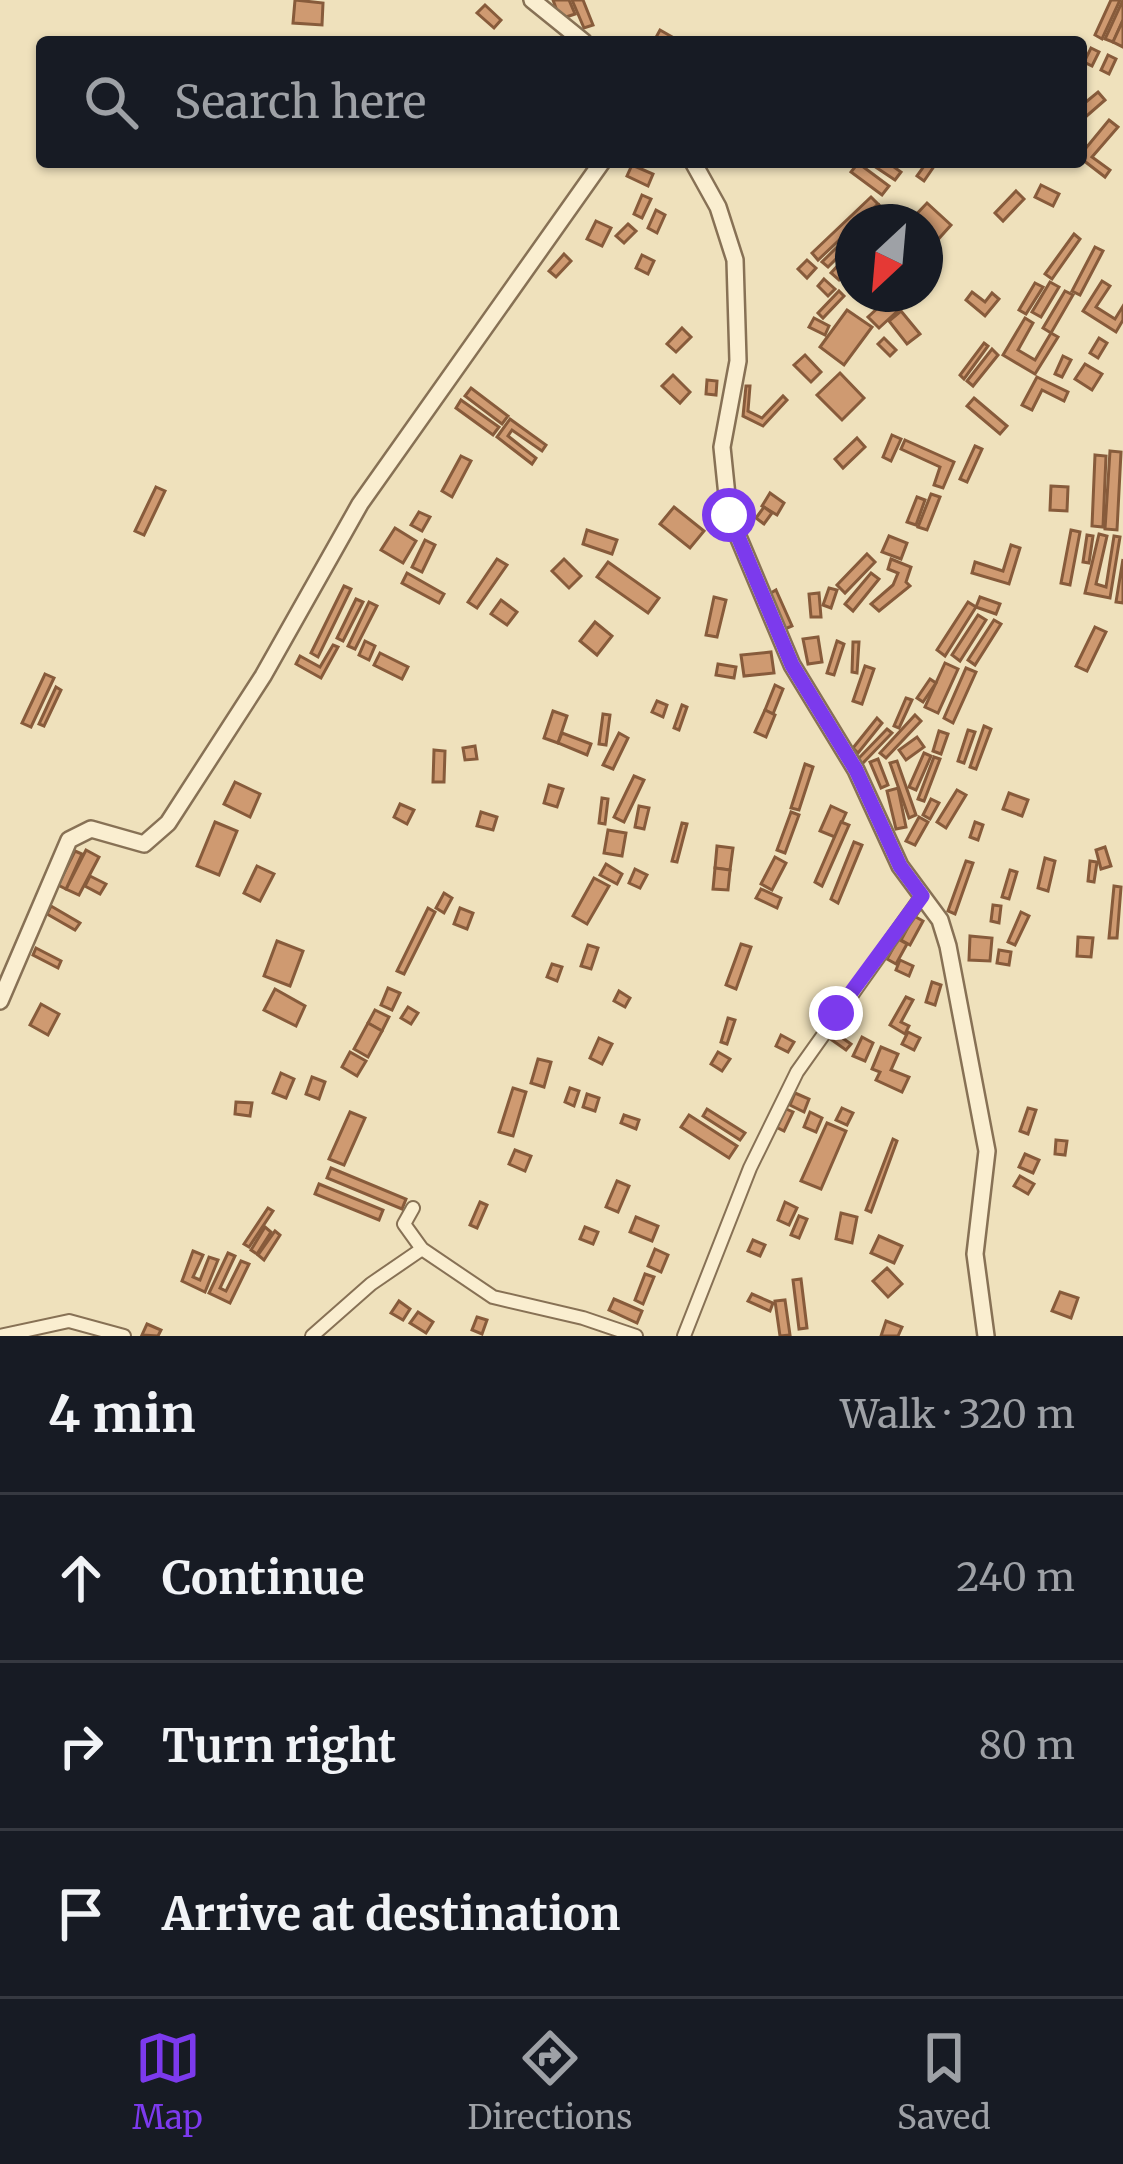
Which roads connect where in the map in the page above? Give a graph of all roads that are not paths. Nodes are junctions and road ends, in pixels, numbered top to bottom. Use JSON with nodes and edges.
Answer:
{"nodes":[{"id":1,"x":532,"y":0,"type":"edge"},
{"id":2,"x":577,"y":36,"type":"edge"},
{"id":3,"x":598,"y":168,"type":"edge"},
{"id":4,"x":696,"y":168,"type":"edge"},
{"id":5,"x":922,"y":896,"type":"junction"},
{"id":6,"x":0,"y":1001,"type":"edge"},
{"id":7,"x":413,"y":1208,"type":"dead end"},
{"id":8,"x":422,"y":1250,"type":"junction"},
{"id":9,"x":0,"y":1336,"type":"edge"},
{"id":10,"x":124,"y":1336,"type":"edge"},
{"id":11,"x":312,"y":1336,"type":"edge"},
{"id":12,"x":636,"y":1336,"type":"edge"},
{"id":13,"x":684,"y":1336,"type":"edge"},
{"id":14,"x":986,"y":1336,"type":"edge"}],
"edges":[{"from":1,"to":2,"type":"street"},
{"from":3,"to":6,"type":"street"},
{"from":4,"to":5,"type":"street"},
{"from":5,"to":13,"type":"street"},
{"from":5,"to":14,"type":"street"},
{"from":7,"to":8,"type":"street"},
{"from":8,"to":11,"type":"street"},
{"from":8,"to":12,"type":"street"},
{"from":9,"to":10,"type":"street"}]}
